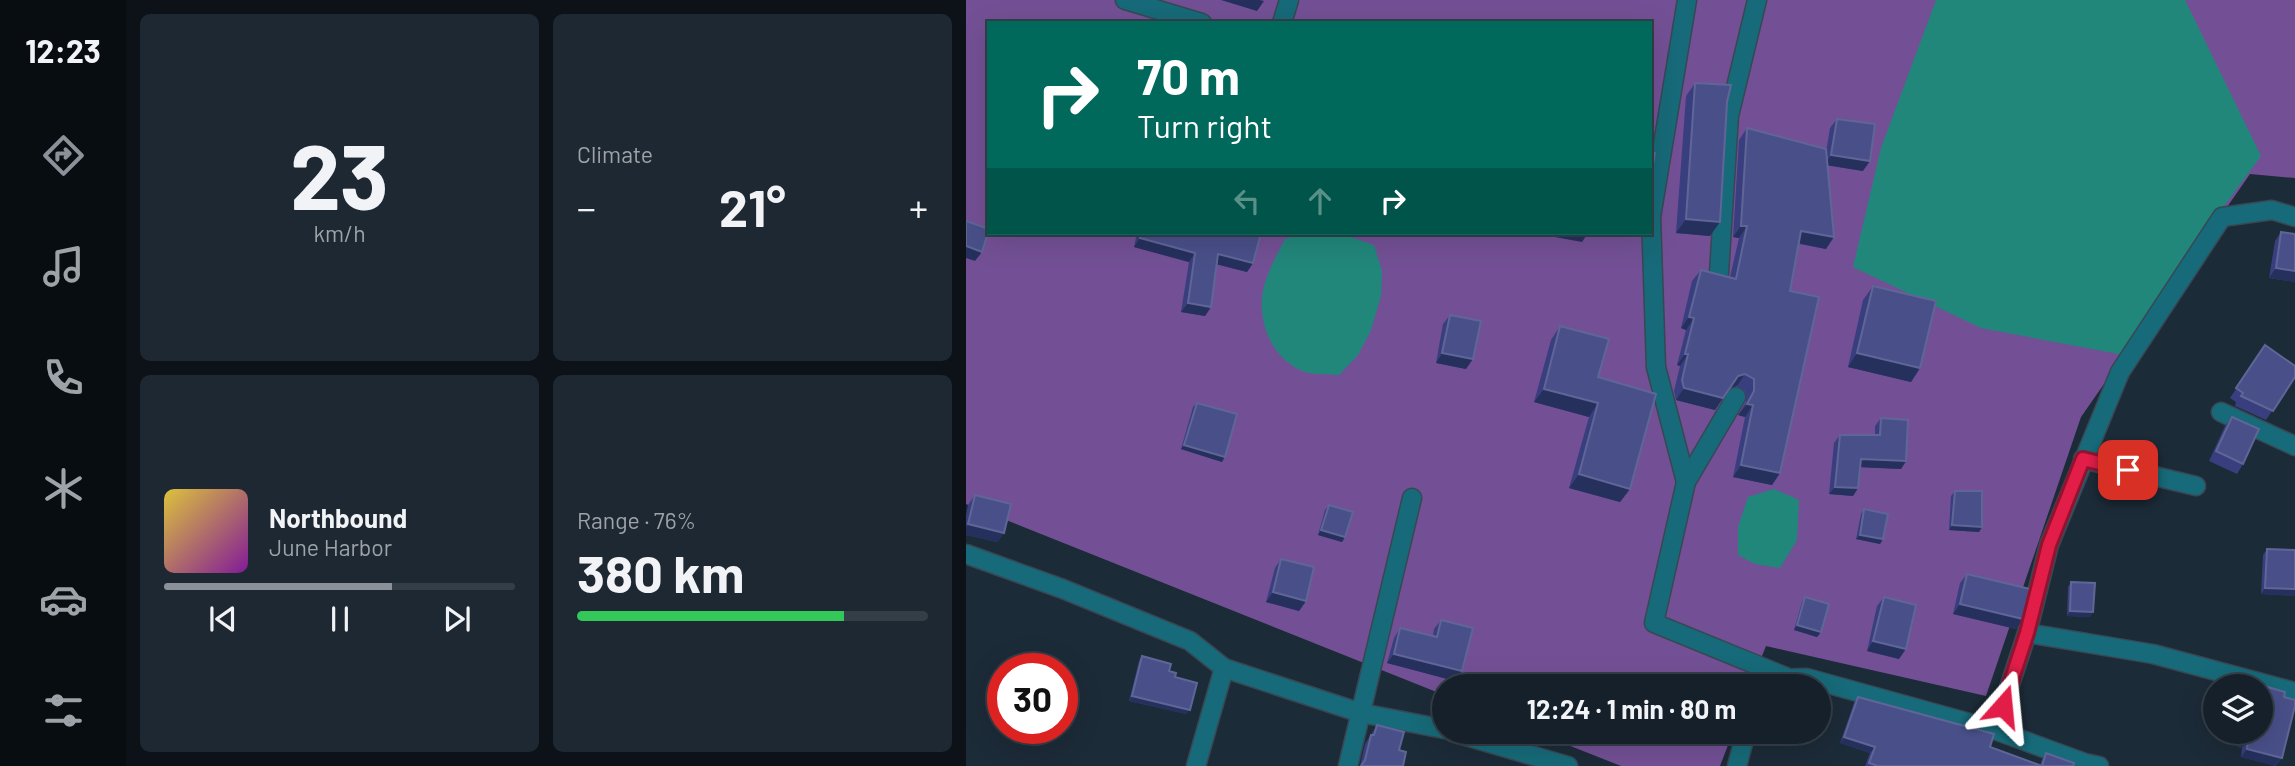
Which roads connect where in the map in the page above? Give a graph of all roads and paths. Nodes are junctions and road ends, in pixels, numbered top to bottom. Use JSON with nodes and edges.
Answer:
{"nodes":[{"id":1,"x":1125,"y":0,"type":"edge"},
{"id":2,"x":1289,"y":0,"type":"edge"},
{"id":3,"x":1687,"y":0,"type":"edge"},
{"id":4,"x":1757,"y":0,"type":"edge"},
{"id":5,"x":1195,"y":21,"type":"edge"},
{"id":6,"x":1283,"y":21,"type":"edge"},
{"id":7,"x":1656,"y":152,"type":"edge"},
{"id":8,"x":1652,"y":204,"type":"edge"},
{"id":9,"x":2295,"y":217,"type":"edge"},
{"id":10,"x":1652,"y":235,"type":"edge"},
{"id":11,"x":1718,"y":273,"type":"edge"},
{"id":12,"x":1736,"y":397,"type":"edge"},
{"id":13,"x":2221,"y":412,"type":"dead end"},
{"id":14,"x":2295,"y":446,"type":"edge"},
{"id":15,"x":2083,"y":459,"type":"junction"},
{"id":16,"x":1686,"y":482,"type":"junction"},
{"id":17,"x":2196,"y":486,"type":"dead end"},
{"id":18,"x":1412,"y":498,"type":"dead end"},
{"id":19,"x":966,"y":554,"type":"edge"},
{"id":20,"x":2027,"y":633,"type":"junction"},
{"id":21,"x":1224,"y":668,"type":"junction"},
{"id":22,"x":1779,"y":674,"type":"edge"},
{"id":23,"x":1831,"y":685,"type":"edge"},
{"id":24,"x":2295,"y":692,"type":"edge"},
{"id":25,"x":1361,"y":713,"type":"junction"},
{"id":26,"x":1432,"y":727,"type":"edge"},
{"id":27,"x":1995,"y":730,"type":"junction"},
{"id":28,"x":1493,"y":744,"type":"edge"},
{"id":29,"x":1743,"y":744,"type":"edge"},
{"id":30,"x":1565,"y":765,"type":"edge"},
{"id":31,"x":2089,"y":765,"type":"edge"},
{"id":32,"x":1196,"y":766,"type":"edge"},
{"id":33,"x":1348,"y":766,"type":"edge"},
{"id":34,"x":1737,"y":766,"type":"edge"}],
"edges":[{"from":1,"to":5,"type":"street"},
{"from":2,"to":6,"type":"street"},
{"from":3,"to":7,"type":"street"},
{"from":4,"to":11,"type":"street"},
{"from":7,"to":8,"type":"street"},
{"from":9,"to":15,"type":"street"},
{"from":10,"to":16,"type":"street"},
{"from":12,"to":16,"type":"street"},
{"from":13,"to":14,"type":"street"},
{"from":15,"to":17,"type":"street"},
{"from":15,"to":20,"type":"street"},
{"from":16,"to":22,"type":"street"},
{"from":18,"to":25,"type":"street"},
{"from":19,"to":21,"type":"street"},
{"from":20,"to":24,"type":"street"},
{"from":20,"to":27,"type":"street"},
{"from":21,"to":25,"type":"street"},
{"from":21,"to":32,"type":"street"},
{"from":23,"to":27,"type":"street"},
{"from":25,"to":26,"type":"street"},
{"from":25,"to":33,"type":"street"},
{"from":27,"to":31,"type":"street"},
{"from":28,"to":30,"type":"street"},
{"from":29,"to":34,"type":"street"}]}
